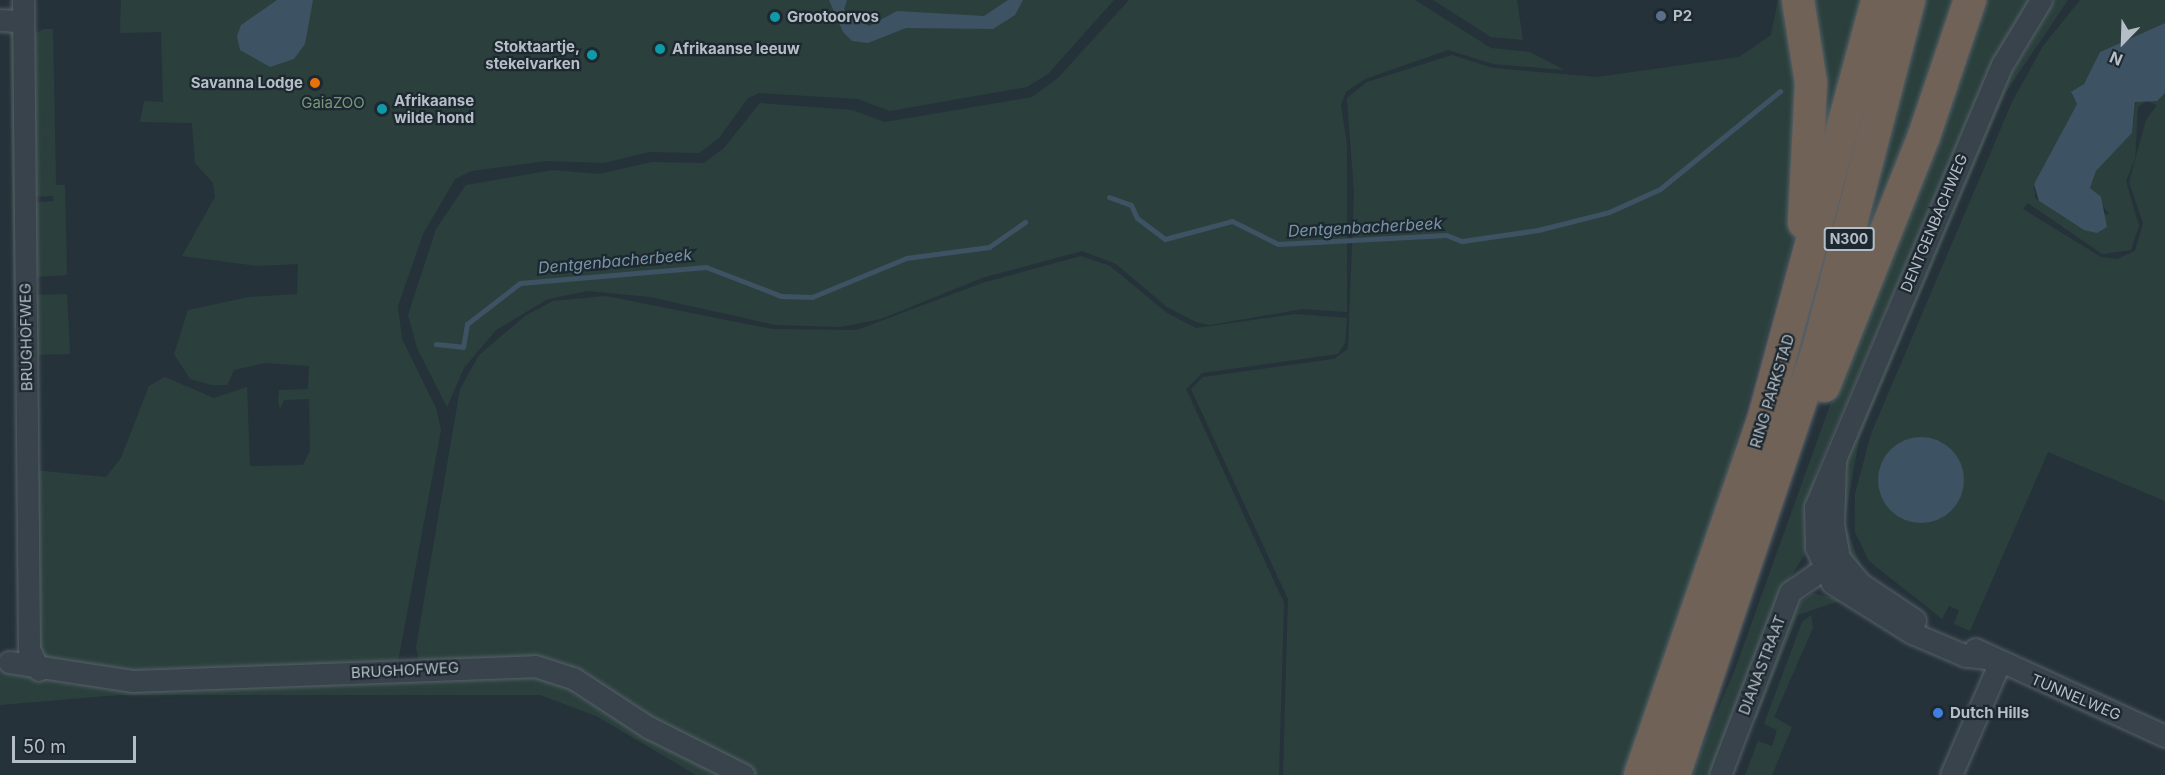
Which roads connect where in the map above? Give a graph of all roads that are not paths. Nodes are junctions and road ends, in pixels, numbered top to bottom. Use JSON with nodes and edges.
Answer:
{"nodes":[{"id":1,"x":1798,"y":0,"type":"edge"},
{"id":2,"x":1877,"y":0,"type":"edge"},
{"id":3,"x":1909,"y":0,"type":"edge"},
{"id":4,"x":1970,"y":0,"type":"edge"},
{"id":5,"x":2041,"y":0,"type":"edge"},
{"id":6,"x":22,"y":10,"type":"edge"},
{"id":7,"x":0,"y":20,"type":"edge"},
{"id":8,"x":1794,"y":319,"type":"junction"},
{"id":9,"x":1778,"y":476,"type":"junction"},
{"id":10,"x":1831,"y":564,"type":"junction"},
{"id":11,"x":1992,"y":661,"type":"junction"},
{"id":12,"x":9,"y":662,"type":"dead end"},
{"id":13,"x":39,"y":670,"type":"junction"},
{"id":14,"x":2165,"y":736,"type":"edge"},
{"id":15,"x":744,"y":775,"type":"edge"},
{"id":16,"x":1640,"y":775,"type":"edge"},
{"id":17,"x":1674,"y":775,"type":"edge"},
{"id":18,"x":1720,"y":775,"type":"edge"},
{"id":19,"x":1951,"y":775,"type":"edge"}],
"edges":[{"from":1,"to":8,"type":"highway","number":"N300"},
{"from":2,"to":8,"type":"highway","name":"RING PARKSTAD","number":"N300"},
{"from":3,"to":9,"type":"highway","name":"RING PARKSTAD","number":"N300"},
{"from":4,"to":9,"type":"highway","number":"N300"},
{"from":5,"to":10,"type":"street","name":"DENTGENBACHWEG"},
{"from":6,"to":7,"type":"street"},
{"from":6,"to":13,"type":"street","name":"BRUGHOFWEG"},
{"from":8,"to":16,"type":"highway","name":"RING PARKSTAD","number":"N300"},
{"from":9,"to":17,"type":"highway","name":"RING PARKSTAD","number":"N300"},
{"from":10,"to":11,"type":"street","name":"TUNNELWEG"},
{"from":10,"to":18,"type":"street","name":"DIANASTRAAT"},
{"from":11,"to":14,"type":"street","name":"TUNNELWEG"},
{"from":11,"to":19,"type":"street"},
{"from":12,"to":13,"type":"street","name":"BRUGHOFWEG"},
{"from":13,"to":15,"type":"street","name":"BRUGHOFWEG"}]}
